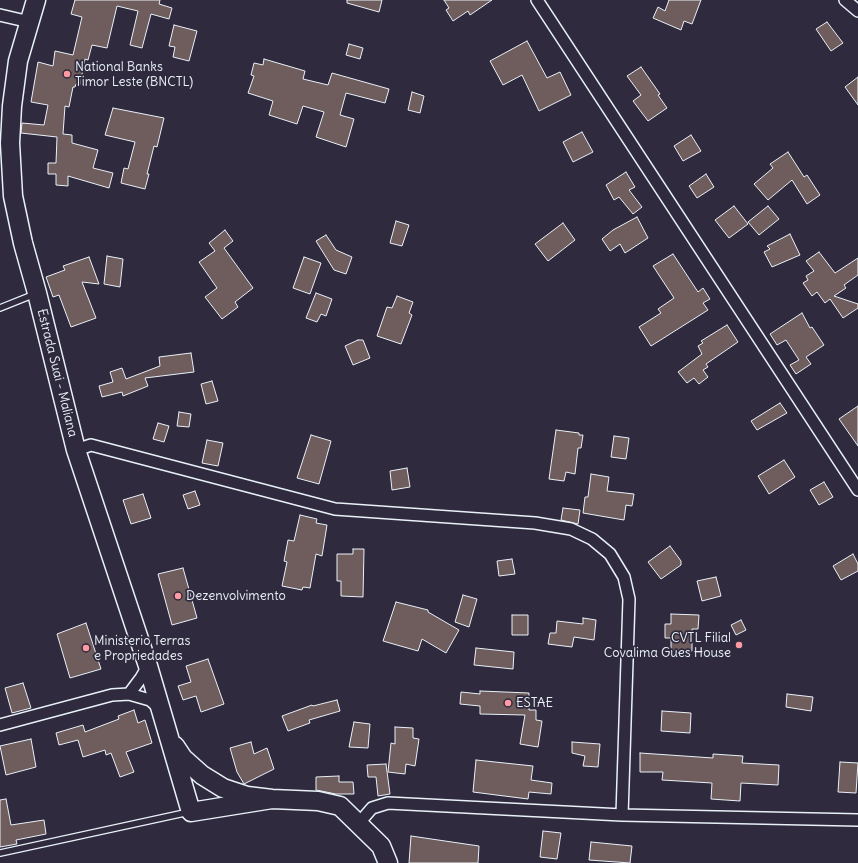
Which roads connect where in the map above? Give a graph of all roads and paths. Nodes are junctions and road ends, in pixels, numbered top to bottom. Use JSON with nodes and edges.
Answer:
{"nodes":[{"id":1,"x":36,"y":0,"type":"edge"},
{"id":2,"x":537,"y":0,"type":"edge"},
{"id":3,"x":844,"y":0,"type":"edge"},
{"id":4,"x":858,"y":11,"type":"edge"},
{"id":5,"x":0,"y":15,"type":"edge"},
{"id":6,"x":30,"y":22,"type":"junction"},
{"id":7,"x":38,"y":293,"type":"junction"},
{"id":8,"x":0,"y":308,"type":"edge"},
{"id":9,"x":76,"y":450,"type":"junction"},
{"id":10,"x":858,"y":490,"type":"edge"},
{"id":11,"x":148,"y":666,"type":"junction"},
{"id":12,"x":129,"y":694,"type":"junction"},
{"id":13,"x":161,"y":710,"type":"junction"},
{"id":14,"x":0,"y":725,"type":"edge"},
{"id":15,"x":169,"y":737,"type":"junction"},
{"id":16,"x":272,"y":799,"type":"junction"},
{"id":17,"x":191,"y":812,"type":"junction"},
{"id":18,"x":622,"y":816,"type":"junction"},
{"id":19,"x":858,"y":820,"type":"edge"},
{"id":20,"x":360,"y":823,"type":"junction"},
{"id":21,"x":0,"y":853,"type":"edge"},
{"id":22,"x":388,"y":863,"type":"edge"}],
"edges":[{"from":1,"to":6,"type":"main road","name":"Estrada Suai - Maliana"},
{"from":2,"to":10,"type":"street"},
{"from":3,"to":4,"type":"street"},
{"from":5,"to":6,"type":"street"},
{"from":6,"to":7,"type":"main road","name":"Estrada Suai - Maliana"},
{"from":7,"to":8,"type":"lane"},
{"from":7,"to":9,"type":"main road","name":"Estrada Suai - Maliana"},
{"from":9,"to":11,"type":"main road","name":"Estrada Suai - Maliana"},
{"from":9,"to":18,"type":"street"},
{"from":11,"to":12,"type":"street"},
{"from":11,"to":13,"type":"main road","name":"Estrada Suai - Maliana"},
{"from":12,"to":13,"type":"street"},
{"from":12,"to":14,"type":"street"},
{"from":13,"to":15,"type":"main road","name":"Estrada Suai - Maliana"},
{"from":15,"to":16,"type":"main road","name":"Estrada Suai - Maliana"},
{"from":15,"to":17,"type":"main road","name":"Estrada Suai - Maliana"},
{"from":16,"to":17,"type":"main road","name":"Estrada Suai - Maliana"},
{"from":16,"to":20,"type":"main road","name":"Estrada Suai - Maliana"},
{"from":17,"to":21,"type":"lane"},
{"from":18,"to":19,"type":"street"},
{"from":18,"to":20,"type":"street"},
{"from":20,"to":22,"type":"main road","name":"Estrada Suai - Maliana"}]}
